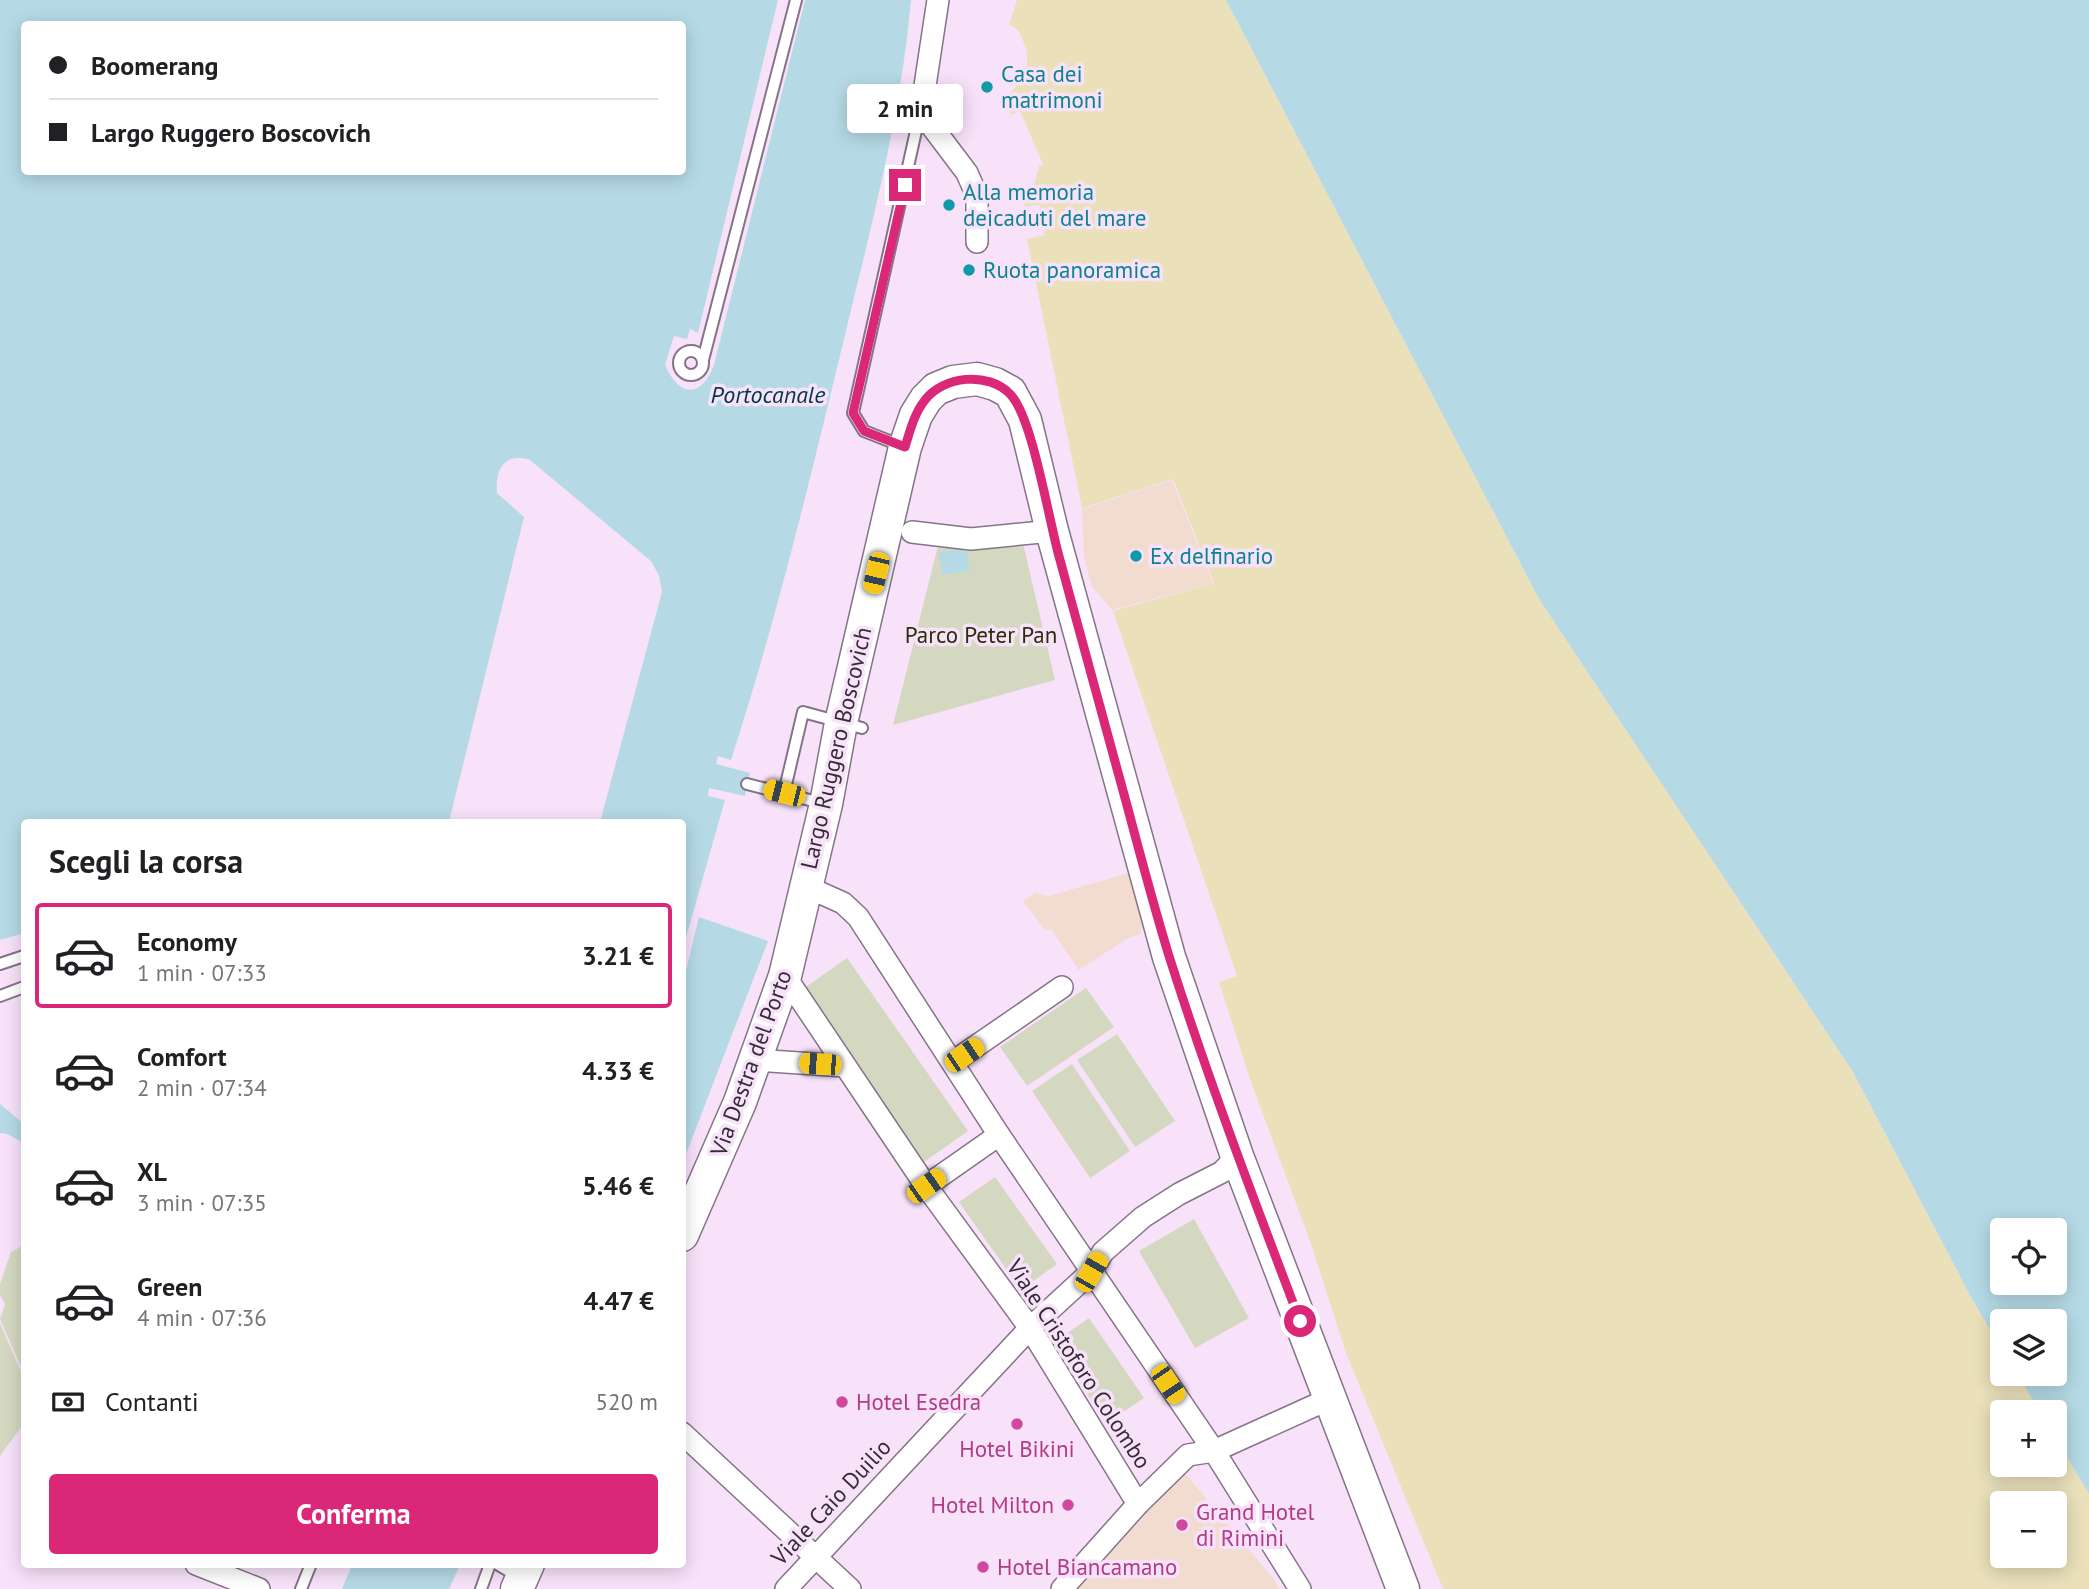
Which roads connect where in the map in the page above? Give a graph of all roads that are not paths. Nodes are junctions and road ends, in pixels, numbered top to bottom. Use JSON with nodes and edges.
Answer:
{"nodes":[{"id":1,"x":796,"y":0,"type":"edge"},
{"id":2,"x":938,"y":0,"type":"edge"},
{"id":3,"x":921,"y":112,"type":"junction"},
{"id":4,"x":977,"y":242,"type":"dead end"},
{"id":5,"x":703,"y":360,"type":"dead end"},
{"id":6,"x":905,"y":447,"type":"junction"},
{"id":7,"x":1052,"y":531,"type":"junction"},
{"id":8,"x":912,"y":532,"type":"dead end"},
{"id":9,"x":851,"y":725,"type":"junction"},
{"id":10,"x":747,"y":784,"type":"dead end"},
{"id":11,"x":784,"y":793,"type":"junction"},
{"id":12,"x":833,"y":806,"type":"junction"},
{"id":13,"x":804,"y":886,"type":"junction"},
{"id":14,"x":21,"y":957,"type":"edge"},
{"id":15,"x":0,"y":964,"type":"edge"},
{"id":16,"x":785,"y":976,"type":"junction"},
{"id":17,"x":1062,"y":987,"type":"dead end"},
{"id":18,"x":21,"y":988,"type":"edge"},
{"id":19,"x":0,"y":996,"type":"edge"},
{"id":20,"x":755,"y":1060,"type":"junction"},
{"id":21,"x":953,"y":1062,"type":"junction"},
{"id":22,"x":845,"y":1066,"type":"junction"},
{"id":23,"x":999,"y":1135,"type":"junction"},
{"id":24,"x":1237,"y":1156,"type":"junction"},
{"id":25,"x":926,"y":1186,"type":"junction"},
{"id":26,"x":686,"y":1224,"type":"edge"},
{"id":27,"x":1091,"y":1272,"type":"junction"},
{"id":28,"x":1030,"y":1328,"type":"junction"},
{"id":29,"x":1329,"y":1399,"type":"junction"},
{"id":30,"x":686,"y":1437,"type":"edge"},
{"id":31,"x":1214,"y":1451,"type":"junction"},
{"id":32,"x":1138,"y":1504,"type":"junction"},
{"id":33,"x":815,"y":1557,"type":"junction"},
{"id":34,"x":205,"y":1568,"type":"edge"},
{"id":35,"x":309,"y":1568,"type":"edge"},
{"id":36,"x":489,"y":1568,"type":"edge"},
{"id":37,"x":258,"y":1589,"type":"edge"},
{"id":38,"x":301,"y":1589,"type":"edge"},
{"id":39,"x":481,"y":1589,"type":"edge"},
{"id":40,"x":786,"y":1589,"type":"edge"},
{"id":41,"x":850,"y":1589,"type":"edge"},
{"id":42,"x":1062,"y":1589,"type":"edge"},
{"id":43,"x":1300,"y":1589,"type":"edge"},
{"id":44,"x":1403,"y":1589,"type":"edge"}],
"edges":[{"from":1,"to":5,"type":"lane"},
{"from":2,"to":3,"type":"street"},
{"from":3,"to":4,"type":"street"},
{"from":3,"to":6,"type":"lane"},
{"from":6,"to":7,"type":"street","name":"Largo Ruggero Boscovich"},
{"from":6,"to":9,"type":"street","name":"Largo Ruggero Boscovich"},
{"from":7,"to":8,"type":"street"},
{"from":7,"to":24,"type":"street"},
{"from":9,"to":11,"type":"lane"},
{"from":9,"to":12,"type":"street","name":"Largo Ruggero Boscovich"},
{"from":10,"to":11,"type":"lane"},
{"from":11,"to":12,"type":"lane"},
{"from":12,"to":13,"type":"street","name":"Largo Ruggero Boscovich"},
{"from":13,"to":16,"type":"street","name":"Via Destra del Porto"},
{"from":13,"to":21,"type":"street"},
{"from":14,"to":15,"type":"lane"},
{"from":16,"to":20,"type":"street","name":"Via Destra del Porto"},
{"from":16,"to":22,"type":"street","name":"Viale Cristoforo Colombo"},
{"from":17,"to":21,"type":"street"},
{"from":18,"to":19,"type":"lane"},
{"from":20,"to":22,"type":"street"},
{"from":20,"to":26,"type":"street","name":"Via Destra del Porto"},
{"from":21,"to":23,"type":"street"},
{"from":22,"to":25,"type":"street","name":"Viale Cristoforo Colombo"},
{"from":23,"to":25,"type":"street"},
{"from":23,"to":27,"type":"street"},
{"from":24,"to":27,"type":"street","name":"Viale Caio Duilio"},
{"from":24,"to":29,"type":"street"},
{"from":25,"to":28,"type":"street","name":"Viale Cristoforo Colombo"},
{"from":27,"to":28,"type":"street","name":"Viale Caio Duilio"},
{"from":27,"to":31,"type":"street"},
{"from":28,"to":32,"type":"street","name":"Viale Cristoforo Colombo"},
{"from":28,"to":33,"type":"street","name":"Viale Caio Duilio"},
{"from":29,"to":31,"type":"street"},
{"from":29,"to":44,"type":"street"},
{"from":30,"to":33,"type":"street"},
{"from":31,"to":32,"type":"street"},
{"from":31,"to":43,"type":"street"},
{"from":32,"to":42,"type":"street"},
{"from":33,"to":40,"type":"street","name":"Viale Caio Duilio"},
{"from":33,"to":41,"type":"street"},
{"from":34,"to":37,"type":"street"},
{"from":35,"to":38,"type":"lane"},
{"from":36,"to":39,"type":"lane"}]}
